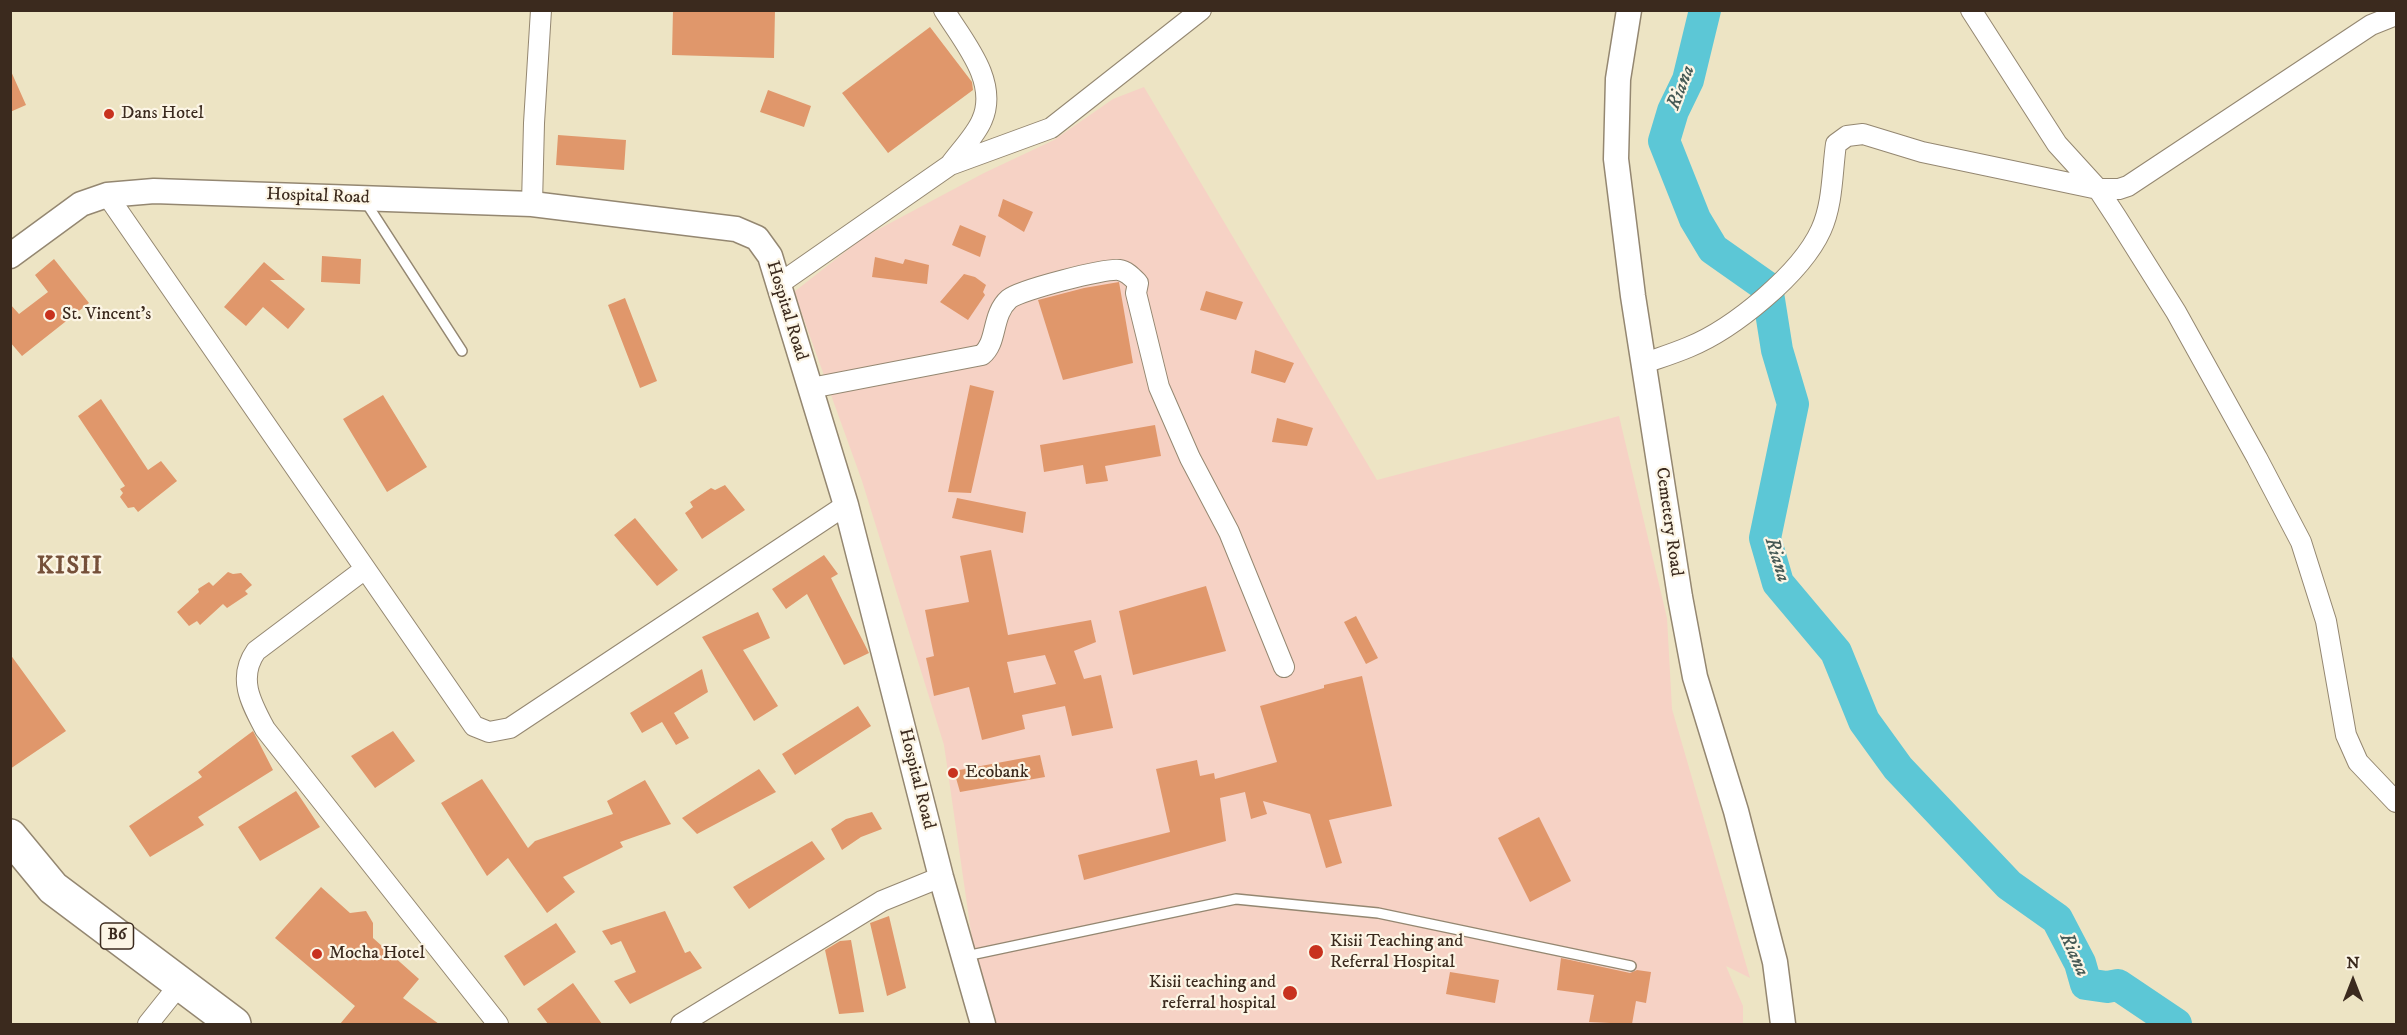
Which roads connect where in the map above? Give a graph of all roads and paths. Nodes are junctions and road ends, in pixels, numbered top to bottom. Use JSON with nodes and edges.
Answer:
{"nodes":[{"id":1,"x":541,"y":10,"type":"edge"},
{"id":2,"x":944,"y":10,"type":"edge"},
{"id":3,"x":1201,"y":10,"type":"edge"},
{"id":4,"x":1629,"y":10,"type":"edge"},
{"id":5,"x":1971,"y":10,"type":"edge"},
{"id":6,"x":2397,"y":15,"type":"edge"},
{"id":7,"x":950,"y":165,"type":"junction"},
{"id":8,"x":2098,"y":189,"type":"junction"},
{"id":9,"x":107,"y":195,"type":"junction"},
{"id":10,"x":364,"y":199,"type":"junction"},
{"id":11,"x":532,"y":204,"type":"junction"},
{"id":12,"x":10,"y":256,"type":"edge"},
{"id":13,"x":779,"y":284,"type":"junction"},
{"id":14,"x":462,"y":351,"type":"dead end"},
{"id":15,"x":1645,"y":363,"type":"junction"},
{"id":16,"x":811,"y":388,"type":"junction"},
{"id":17,"x":846,"y":506,"type":"junction"},
{"id":18,"x":365,"y":569,"type":"junction"},
{"id":19,"x":1284,"y":667,"type":"dead end"},
{"id":20,"x":2397,"y":802,"type":"edge"},
{"id":21,"x":10,"y":836,"type":"edge"},
{"id":22,"x":941,"y":877,"type":"junction"},
{"id":23,"x":963,"y":957,"type":"junction"},
{"id":24,"x":1631,"y":966,"type":"dead end"},
{"id":25,"x":180,"y":984,"type":"junction"},
{"id":26,"x":148,"y":1024,"type":"edge"},
{"id":27,"x":234,"y":1024,"type":"edge"},
{"id":28,"x":498,"y":1024,"type":"edge"},
{"id":29,"x":681,"y":1024,"type":"edge"},
{"id":30,"x":983,"y":1024,"type":"edge"},
{"id":31,"x":1783,"y":1024,"type":"edge"}],
"edges":[{"from":1,"to":11,"type":"street"},
{"from":2,"to":7,"type":"street"},
{"from":3,"to":7,"type":"street"},
{"from":4,"to":15,"type":"street","name":"Cemetery Road"},
{"from":5,"to":8,"type":"street"},
{"from":6,"to":8,"type":"street"},
{"from":7,"to":13,"type":"street"},
{"from":8,"to":15,"type":"street"},
{"from":8,"to":20,"type":"street"},
{"from":9,"to":10,"type":"street","name":"Hospital Road"},
{"from":9,"to":12,"type":"street","name":"Hospital Road"},
{"from":9,"to":18,"type":"street"},
{"from":10,"to":11,"type":"street","name":"Hospital Road"},
{"from":10,"to":14,"type":"lane"},
{"from":11,"to":13,"type":"street","name":"Hospital Road"},
{"from":13,"to":16,"type":"street","name":"Hospital Road"},
{"from":15,"to":31,"type":"street","name":"Cemetery Road"},
{"from":16,"to":17,"type":"street","name":"Hospital Road"},
{"from":16,"to":19,"type":"street"},
{"from":17,"to":18,"type":"street"},
{"from":17,"to":22,"type":"street","name":"Hospital Road"},
{"from":18,"to":28,"type":"street"},
{"from":21,"to":25,"type":"highway","number":"B6"},
{"from":22,"to":23,"type":"street","name":"Hospital Road"},
{"from":22,"to":29,"type":"street"},
{"from":23,"to":24,"type":"lane"},
{"from":23,"to":30,"type":"street","name":"Hospital Road"},
{"from":25,"to":26,"type":"street"},
{"from":25,"to":27,"type":"highway","number":"B6"}]}
